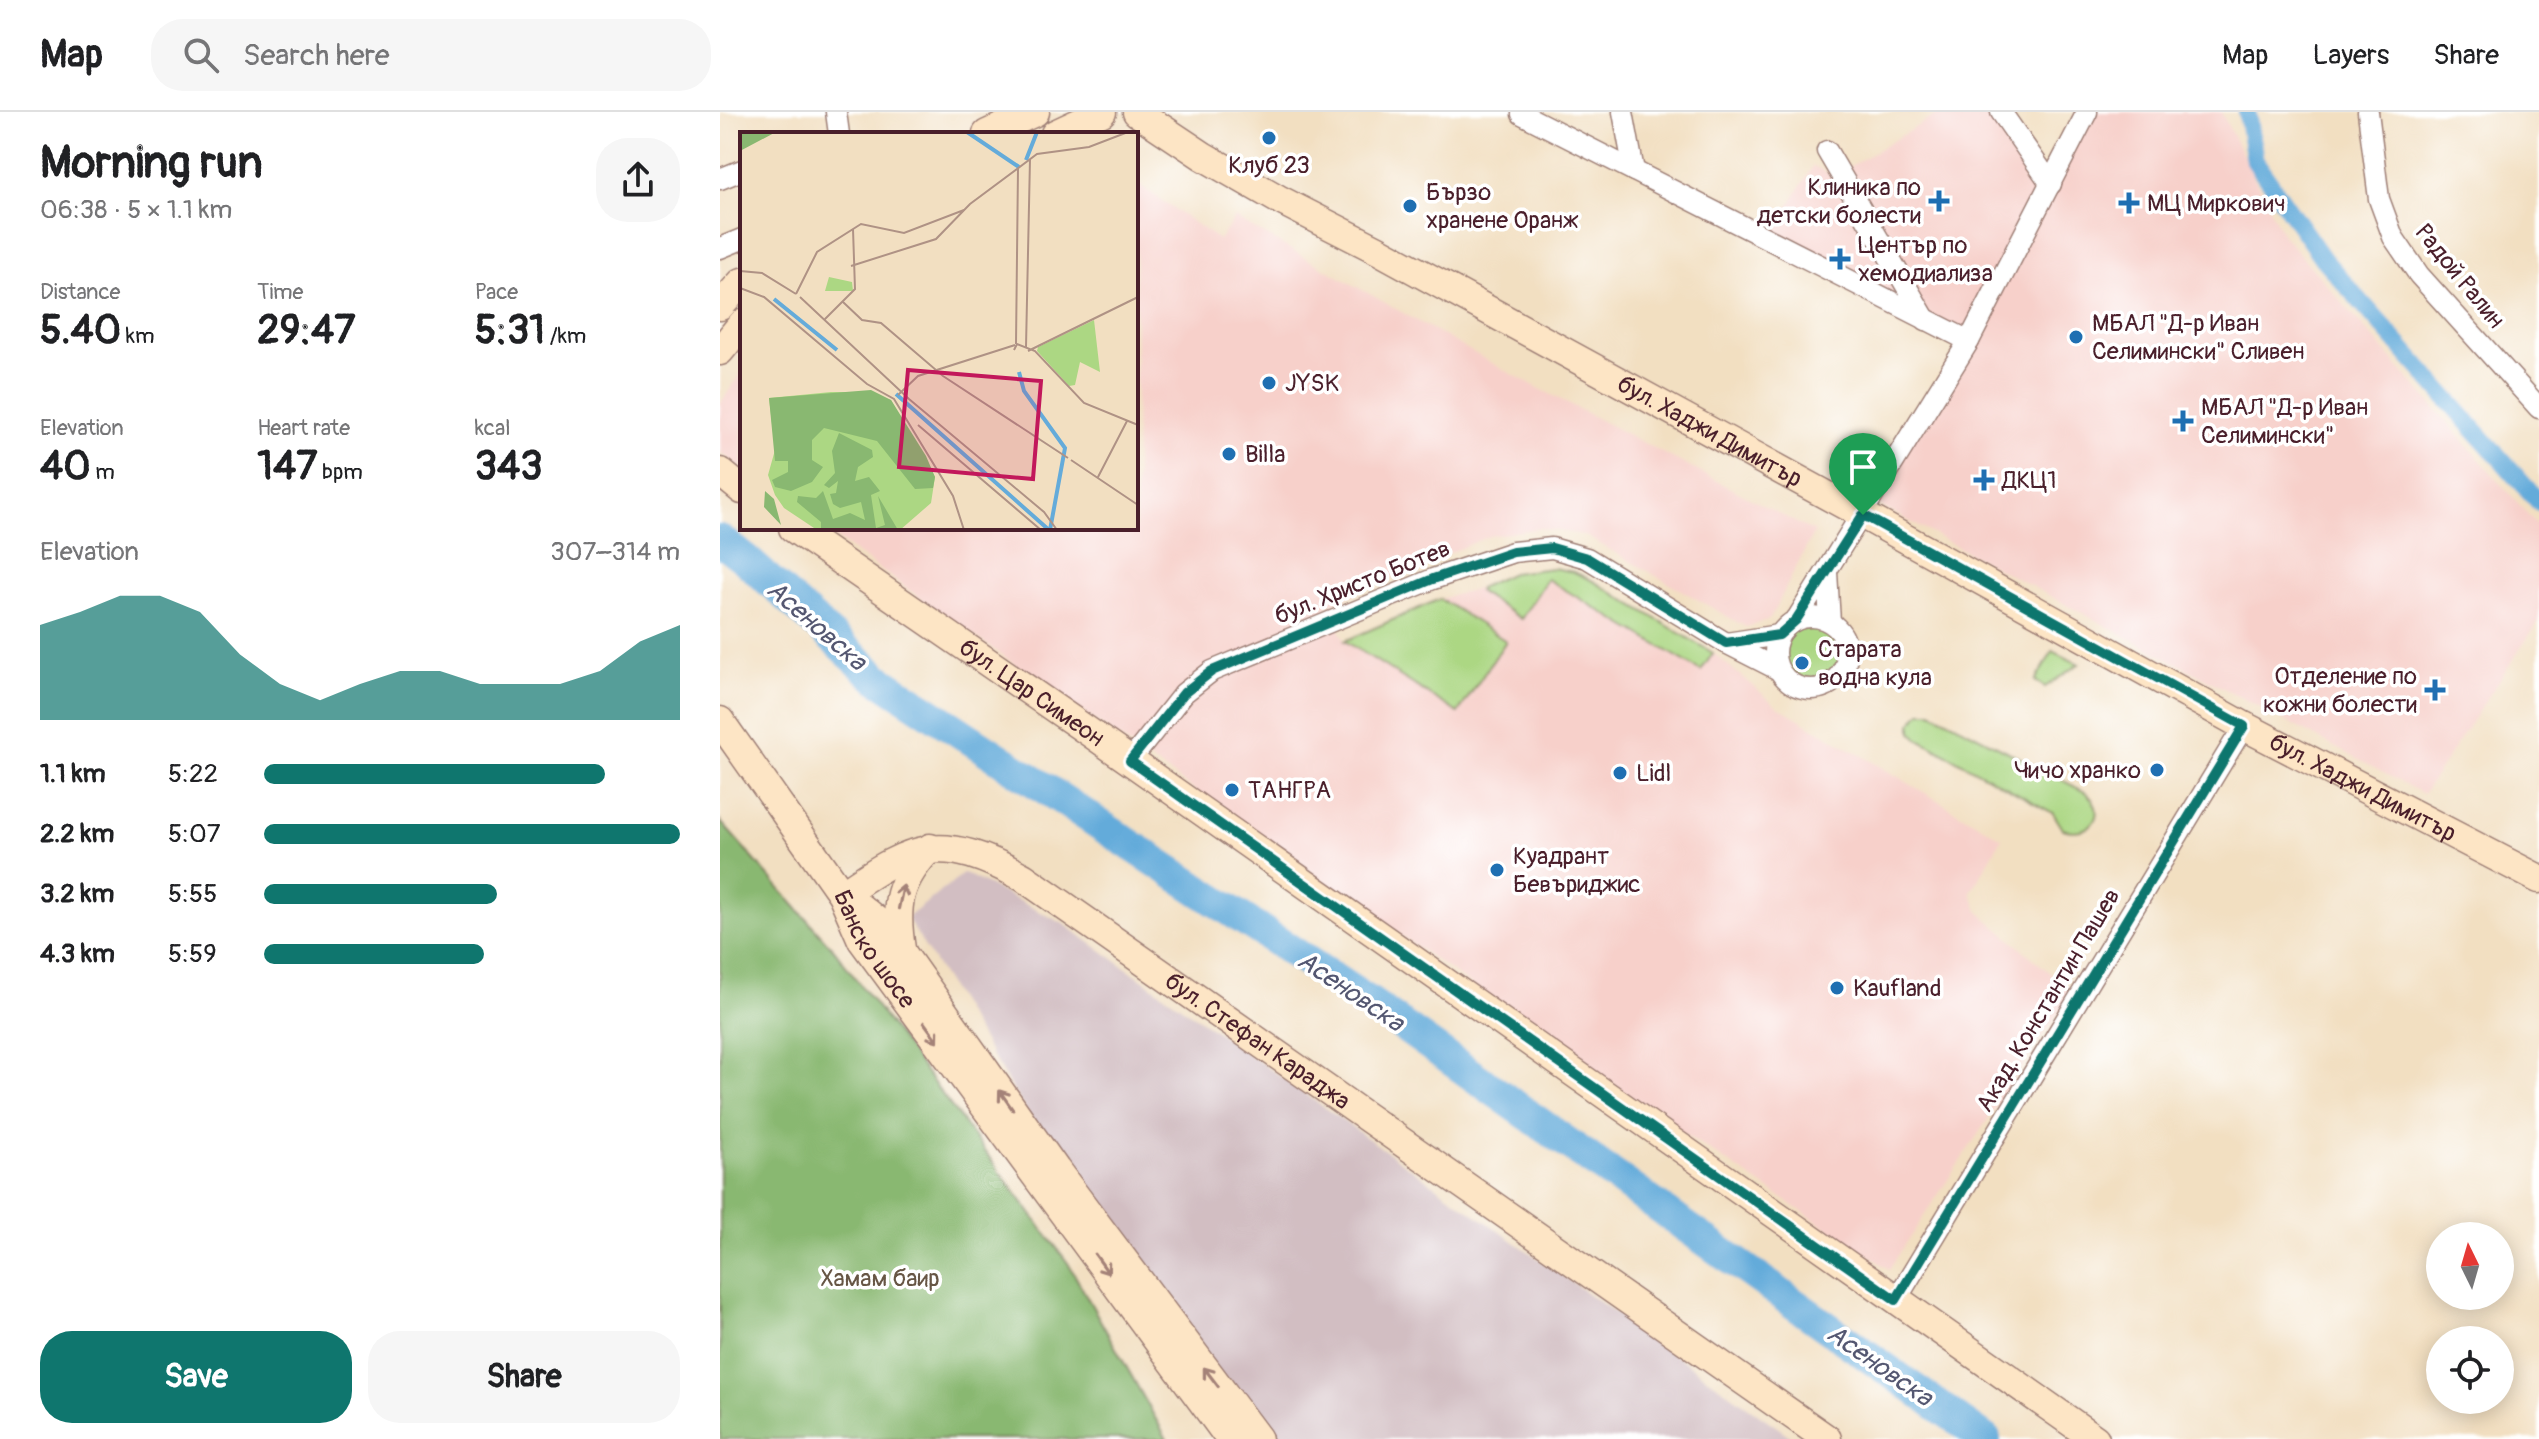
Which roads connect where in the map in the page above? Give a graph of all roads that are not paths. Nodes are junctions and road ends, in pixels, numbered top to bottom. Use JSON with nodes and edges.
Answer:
{"nodes":[{"id":1,"x":1035,"y":112,"type":"edge"},
{"id":2,"x":1102,"y":112,"type":"edge"},
{"id":3,"x":1137,"y":112,"type":"edge"},
{"id":4,"x":1177,"y":112,"type":"edge"},
{"id":5,"x":1623,"y":112,"type":"edge"},
{"id":6,"x":2001,"y":112,"type":"edge"},
{"id":7,"x":2087,"y":112,"type":"edge"},
{"id":8,"x":2368,"y":112,"type":"edge"},
{"id":9,"x":1522,"y":114,"type":"dead end"},
{"id":10,"x":991,"y":132,"type":"edge"},
{"id":11,"x":1059,"y":132,"type":"edge"},
{"id":12,"x":1827,"y":151,"type":"dead end"},
{"id":13,"x":1203,"y":156,"type":"junction"},
{"id":14,"x":740,"y":171,"type":"edge"},
{"id":15,"x":1634,"y":171,"type":"junction"},
{"id":16,"x":720,"y":179,"type":"edge"},
{"id":17,"x":2051,"y":184,"type":"junction"},
{"id":18,"x":740,"y":240,"type":"edge"},
{"id":19,"x":720,"y":248,"type":"edge"},
{"id":20,"x":740,"y":284,"type":"edge"},
{"id":21,"x":720,"y":306,"type":"edge"},
{"id":22,"x":1926,"y":320,"type":"junction"},
{"id":23,"x":740,"y":326,"type":"edge"},
{"id":24,"x":1969,"y":341,"type":"junction"},
{"id":25,"x":720,"y":351,"type":"edge"},
{"id":26,"x":2539,"y":408,"type":"edge"},
{"id":27,"x":720,"y":472,"type":"edge"},
{"id":28,"x":740,"y":488,"type":"edge"},
{"id":29,"x":1863,"y":515,"type":"junction"},
{"id":30,"x":796,"y":530,"type":"edge"},
{"id":31,"x":1827,"y":572,"type":"junction"},
{"id":32,"x":1796,"y":620,"type":"junction"},
{"id":33,"x":1830,"y":622,"type":"junction"},
{"id":34,"x":1779,"y":635,"type":"junction"},
{"id":35,"x":1726,"y":643,"type":"junction"},
{"id":36,"x":1777,"y":669,"type":"junction"},
{"id":37,"x":720,"y":721,"type":"edge"},
{"id":38,"x":2244,"y":726,"type":"junction"},
{"id":39,"x":1130,"y":761,"type":"junction"},
{"id":40,"x":930,"y":848,"type":"junction"},
{"id":41,"x":2539,"y":879,"type":"edge"},
{"id":42,"x":842,"y":894,"type":"junction"},
{"id":43,"x":873,"y":933,"type":"junction"},
{"id":44,"x":902,"y":954,"type":"junction"},
{"id":45,"x":1896,"y":1300,"type":"junction"},
{"id":46,"x":1230,"y":1439,"type":"edge"},
{"id":47,"x":1258,"y":1439,"type":"edge"},
{"id":48,"x":1827,"y":1439,"type":"edge"},
{"id":49,"x":2095,"y":1439,"type":"edge"}],
"edges":[{"from":1,"to":10,"type":"main road"},
{"from":2,"to":11,"type":"main road"},
{"from":3,"to":13,"type":"main road","name":"бул. Хаджи Димитър"},
{"from":4,"to":13,"type":"main road"},
{"from":5,"to":15,"type":"street"},
{"from":6,"to":17,"type":"street"},
{"from":7,"to":17,"type":"street"},
{"from":8,"to":26,"type":"street","name":"Радой Ралин"},
{"from":9,"to":15,"type":"street"},
{"from":12,"to":22,"type":"street"},
{"from":13,"to":29,"type":"main road","name":"бул. Хаджи Димитър"},
{"from":14,"to":16,"type":"street"},
{"from":15,"to":22,"type":"street"},
{"from":17,"to":24,"type":"street"},
{"from":18,"to":19,"type":"street"},
{"from":20,"to":21,"type":"main road"},
{"from":22,"to":24,"type":"street"},
{"from":23,"to":25,"type":"main road"},
{"from":24,"to":29,"type":"street"},
{"from":27,"to":28,"type":"main road"},
{"from":29,"to":31,"type":"street"},
{"from":29,"to":38,"type":"main road","name":"бул. Хаджи Димитър"},
{"from":30,"to":39,"type":"main road","name":"бул. Цар Симеон"},
{"from":31,"to":32,"type":"street"},
{"from":31,"to":33,"type":"street"},
{"from":32,"to":33,"type":"street"},
{"from":32,"to":34,"type":"street"},
{"from":33,"to":36,"type":"street"},
{"from":34,"to":35,"type":"street"},
{"from":34,"to":36,"type":"street"},
{"from":35,"to":36,"type":"street","name":"бул. Христо Ботев"},
{"from":35,"to":39,"type":"street","name":"бул. Христо Ботев"},
{"from":37,"to":42,"type":"main road"},
{"from":38,"to":41,"type":"main road","name":"бул. Хаджи Димитър"},
{"from":38,"to":45,"type":"street","name":"Акад. Константин Пашев"},
{"from":39,"to":45,"type":"main road","name":"бул. Цар Симеон"},
{"from":40,"to":42,"type":"main road","name":"бул. Стефан Караджа"},
{"from":44,"to":40,"type":"main road","one_way":true},
{"from":40,"to":48,"type":"main road","name":"бул. Стефан Караджа"},
{"from":42,"to":43,"type":"main road","name":"Банско шосе"},
{"from":43,"to":44,"type":"main road","name":"Банско шосе"},
{"from":43,"to":46,"type":"main road","name":"Банско шосе","one_way":true},
{"from":47,"to":44,"type":"main road","name":"Банско шосе","one_way":true},
{"from":45,"to":49,"type":"main road","name":"бул. Цар Симеон"}]}
